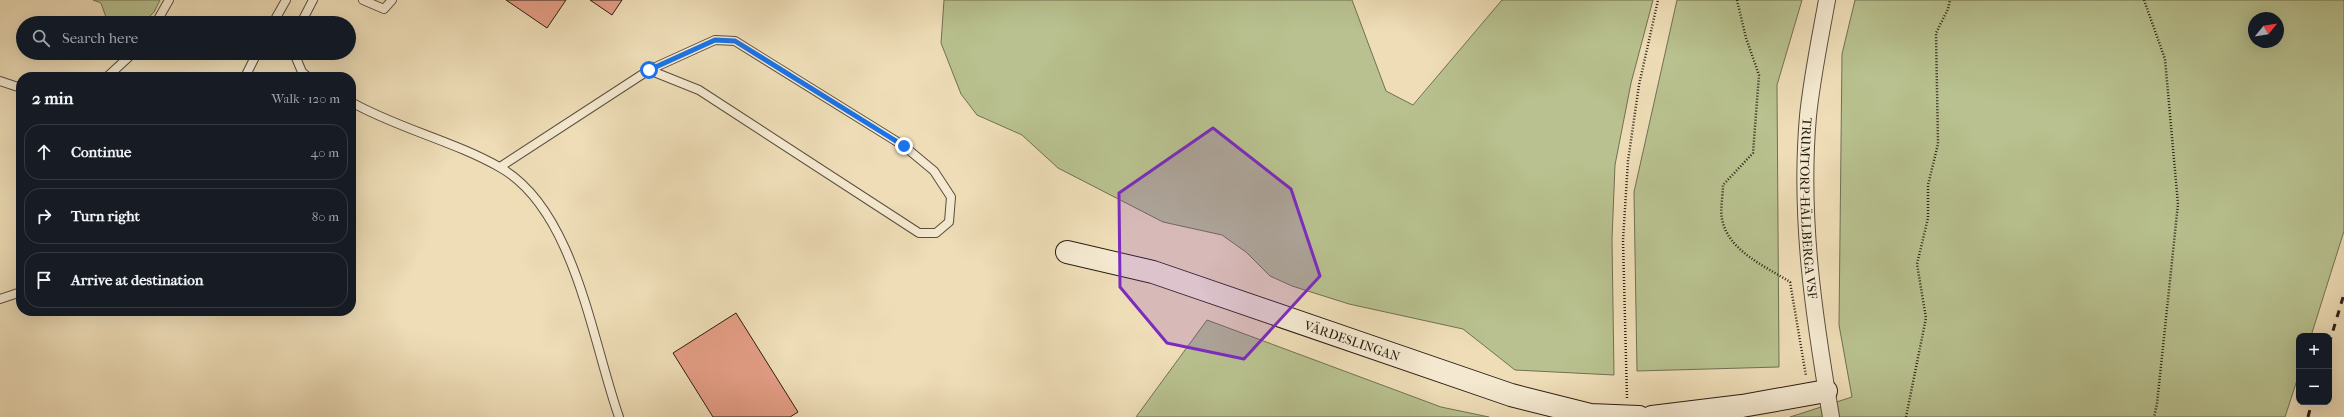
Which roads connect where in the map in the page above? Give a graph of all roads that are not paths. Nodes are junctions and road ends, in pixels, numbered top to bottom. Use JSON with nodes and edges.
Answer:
{"nodes":[{"id":1,"x":169,"y":0,"type":"edge"},
{"id":2,"x":286,"y":0,"type":"edge"},
{"id":3,"x":313,"y":0,"type":"edge"},
{"id":4,"x":363,"y":0,"type":"edge"},
{"id":5,"x":392,"y":0,"type":"edge"},
{"id":6,"x":1827,"y":0,"type":"edge"},
{"id":7,"x":160,"y":16,"type":"edge"},
{"id":8,"x":278,"y":16,"type":"edge"},
{"id":9,"x":305,"y":16,"type":"edge"},
{"id":10,"x":126,"y":60,"type":"edge"},
{"id":11,"x":254,"y":60,"type":"edge"},
{"id":12,"x":296,"y":60,"type":"edge"},
{"id":13,"x":649,"y":70,"type":"junction"},
{"id":14,"x":113,"y":72,"type":"edge"},
{"id":15,"x":248,"y":72,"type":"edge"},
{"id":16,"x":302,"y":72,"type":"edge"},
{"id":17,"x":0,"y":81,"type":"edge"},
{"id":18,"x":16,"y":86,"type":"edge"},
{"id":19,"x":356,"y":104,"type":"edge"},
{"id":20,"x":500,"y":167,"type":"junction"},
{"id":21,"x":1067,"y":252,"type":"dead end"},
{"id":22,"x":16,"y":294,"type":"edge"},
{"id":23,"x":0,"y":299,"type":"edge"},
{"id":24,"x":1826,"y":391,"type":"junction"},
{"id":25,"x":1628,"y":416,"type":"edge"},
{"id":26,"x":619,"y":417,"type":"edge"},
{"id":27,"x":1639,"y":417,"type":"edge"},
{"id":28,"x":1652,"y":417,"type":"edge"},
{"id":29,"x":1831,"y":417,"type":"edge"}],
"edges":[{"from":1,"to":7,"type":"lane"},
{"from":2,"to":8,"type":"lane"},
{"from":3,"to":9,"type":"lane"},
{"from":4,"to":5,"type":"lane"},
{"from":6,"to":24,"type":"street","name":"TRUMTORP-HÄLLBERGA VSF"},
{"from":10,"to":14,"type":"lane"},
{"from":11,"to":15,"type":"lane"},
{"from":12,"to":16,"type":"lane"},
{"from":13,"to":13,"type":"lane"},
{"from":13,"to":20,"type":"lane"},
{"from":17,"to":18,"type":"lane"},
{"from":19,"to":20,"type":"lane"},
{"from":20,"to":26,"type":"lane"},
{"from":21,"to":25,"type":"street","name":"VÄRDESLINGAN"},
{"from":22,"to":23,"type":"lane"},
{"from":24,"to":28,"type":"street"},
{"from":24,"to":29,"type":"street","name":"TRUMTORP-HÄLLBERGA VSF"},
{"from":25,"to":27,"type":"street","name":"VÄRDESLINGAN"}]}
